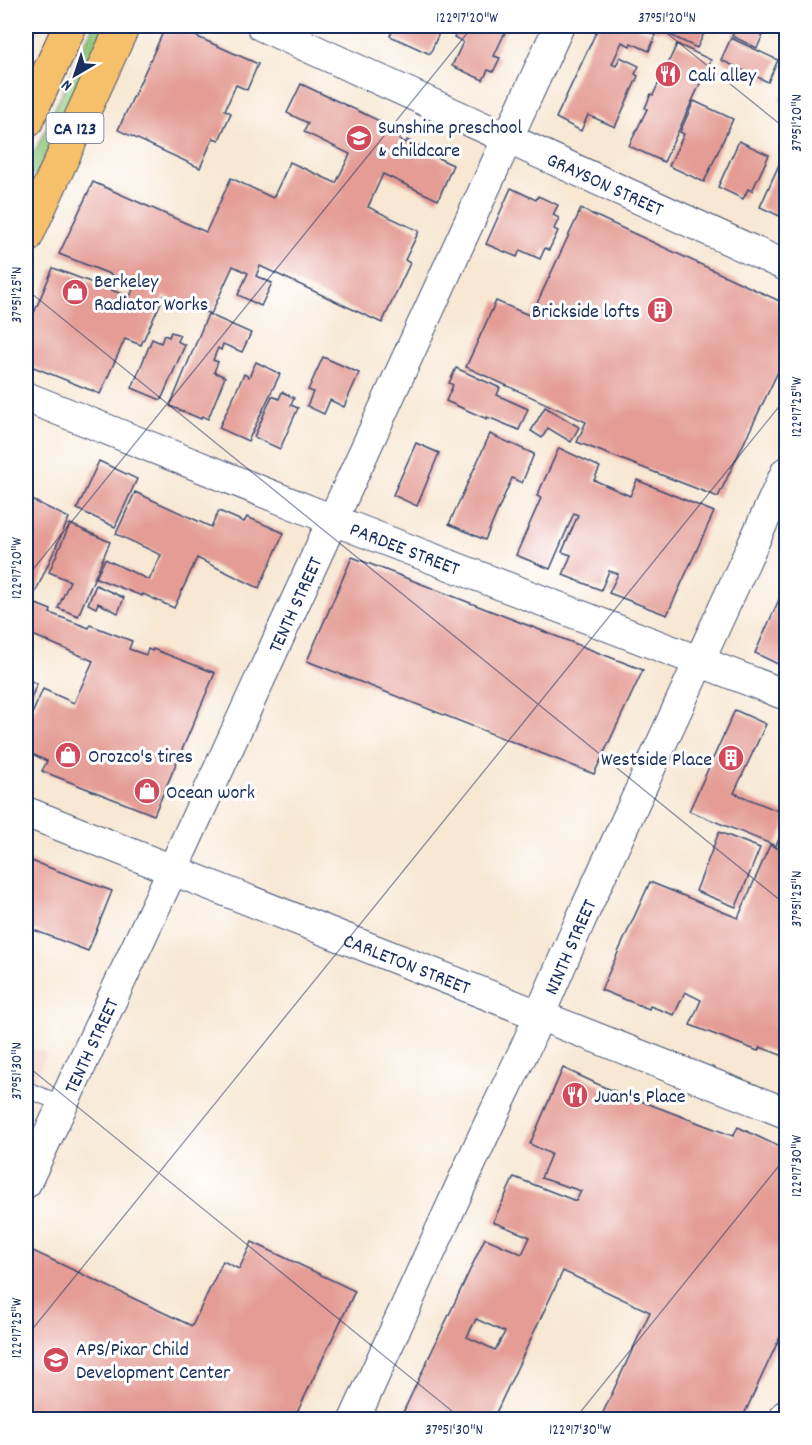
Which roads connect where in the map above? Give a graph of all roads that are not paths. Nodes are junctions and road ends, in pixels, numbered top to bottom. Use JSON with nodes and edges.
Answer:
{"nodes":[{"id":1,"x":70,"y":26,"type":"edge"},
{"id":2,"x":123,"y":26,"type":"edge"},
{"id":3,"x":262,"y":26,"type":"edge"},
{"id":4,"x":559,"y":26,"type":"edge"},
{"id":5,"x":26,"y":122,"type":"edge"},
{"id":6,"x":508,"y":138,"type":"junction"},
{"id":7,"x":27,"y":232,"type":"edge"},
{"id":8,"x":786,"y":266,"type":"edge"},
{"id":9,"x":26,"y":397,"type":"edge"},
{"id":10,"x":786,"y":472,"type":"edge"},
{"id":11,"x":333,"y":520,"type":"junction"},
{"id":12,"x":700,"y":661,"type":"junction"},
{"id":13,"x":786,"y":695,"type":"edge"},
{"id":14,"x":26,"y":812,"type":"edge"},
{"id":15,"x":172,"y":871,"type":"junction"},
{"id":16,"x":539,"y":1016,"type":"junction"},
{"id":17,"x":26,"y":1089,"type":"edge"},
{"id":18,"x":62,"y":1104,"type":"junction"},
{"id":19,"x":786,"y":1113,"type":"edge"},
{"id":20,"x":26,"y":1183,"type":"edge"},
{"id":21,"x":786,"y":1415,"type":"edge"},
{"id":22,"x":354,"y":1419,"type":"edge"},
{"id":23,"x":784,"y":1419,"type":"edge"}],
"edges":[{"from":1,"to":5,"type":"main road","number":"CA 123"},
{"from":2,"to":7,"type":"main road","number":"CA 123"},
{"from":3,"to":6,"type":"street","name":"GRAYSON STREET"},
{"from":4,"to":6,"type":"street","name":"TENTH STREET"},
{"from":6,"to":8,"type":"street","name":"GRAYSON STREET"},
{"from":6,"to":11,"type":"street","name":"TENTH STREET"},
{"from":9,"to":11,"type":"street","name":"PARDEE STREET"},
{"from":10,"to":12,"type":"street","name":"NINTH STREET"},
{"from":11,"to":12,"type":"street","name":"PARDEE STREET"},
{"from":11,"to":15,"type":"street","name":"TENTH STREET"},
{"from":12,"to":13,"type":"street","name":"PARDEE STREET"},
{"from":12,"to":16,"type":"street","name":"NINTH STREET"},
{"from":14,"to":15,"type":"street","name":"CARLETON STREET"},
{"from":15,"to":16,"type":"street","name":"CARLETON STREET"},
{"from":15,"to":18,"type":"street","name":"TENTH STREET"},
{"from":16,"to":19,"type":"street","name":"CARLETON STREET"},
{"from":16,"to":22,"type":"street","name":"NINTH STREET"},
{"from":17,"to":18,"type":"lane"},
{"from":18,"to":20,"type":"street","name":"TENTH STREET"},
{"from":21,"to":23,"type":"street"}]}
